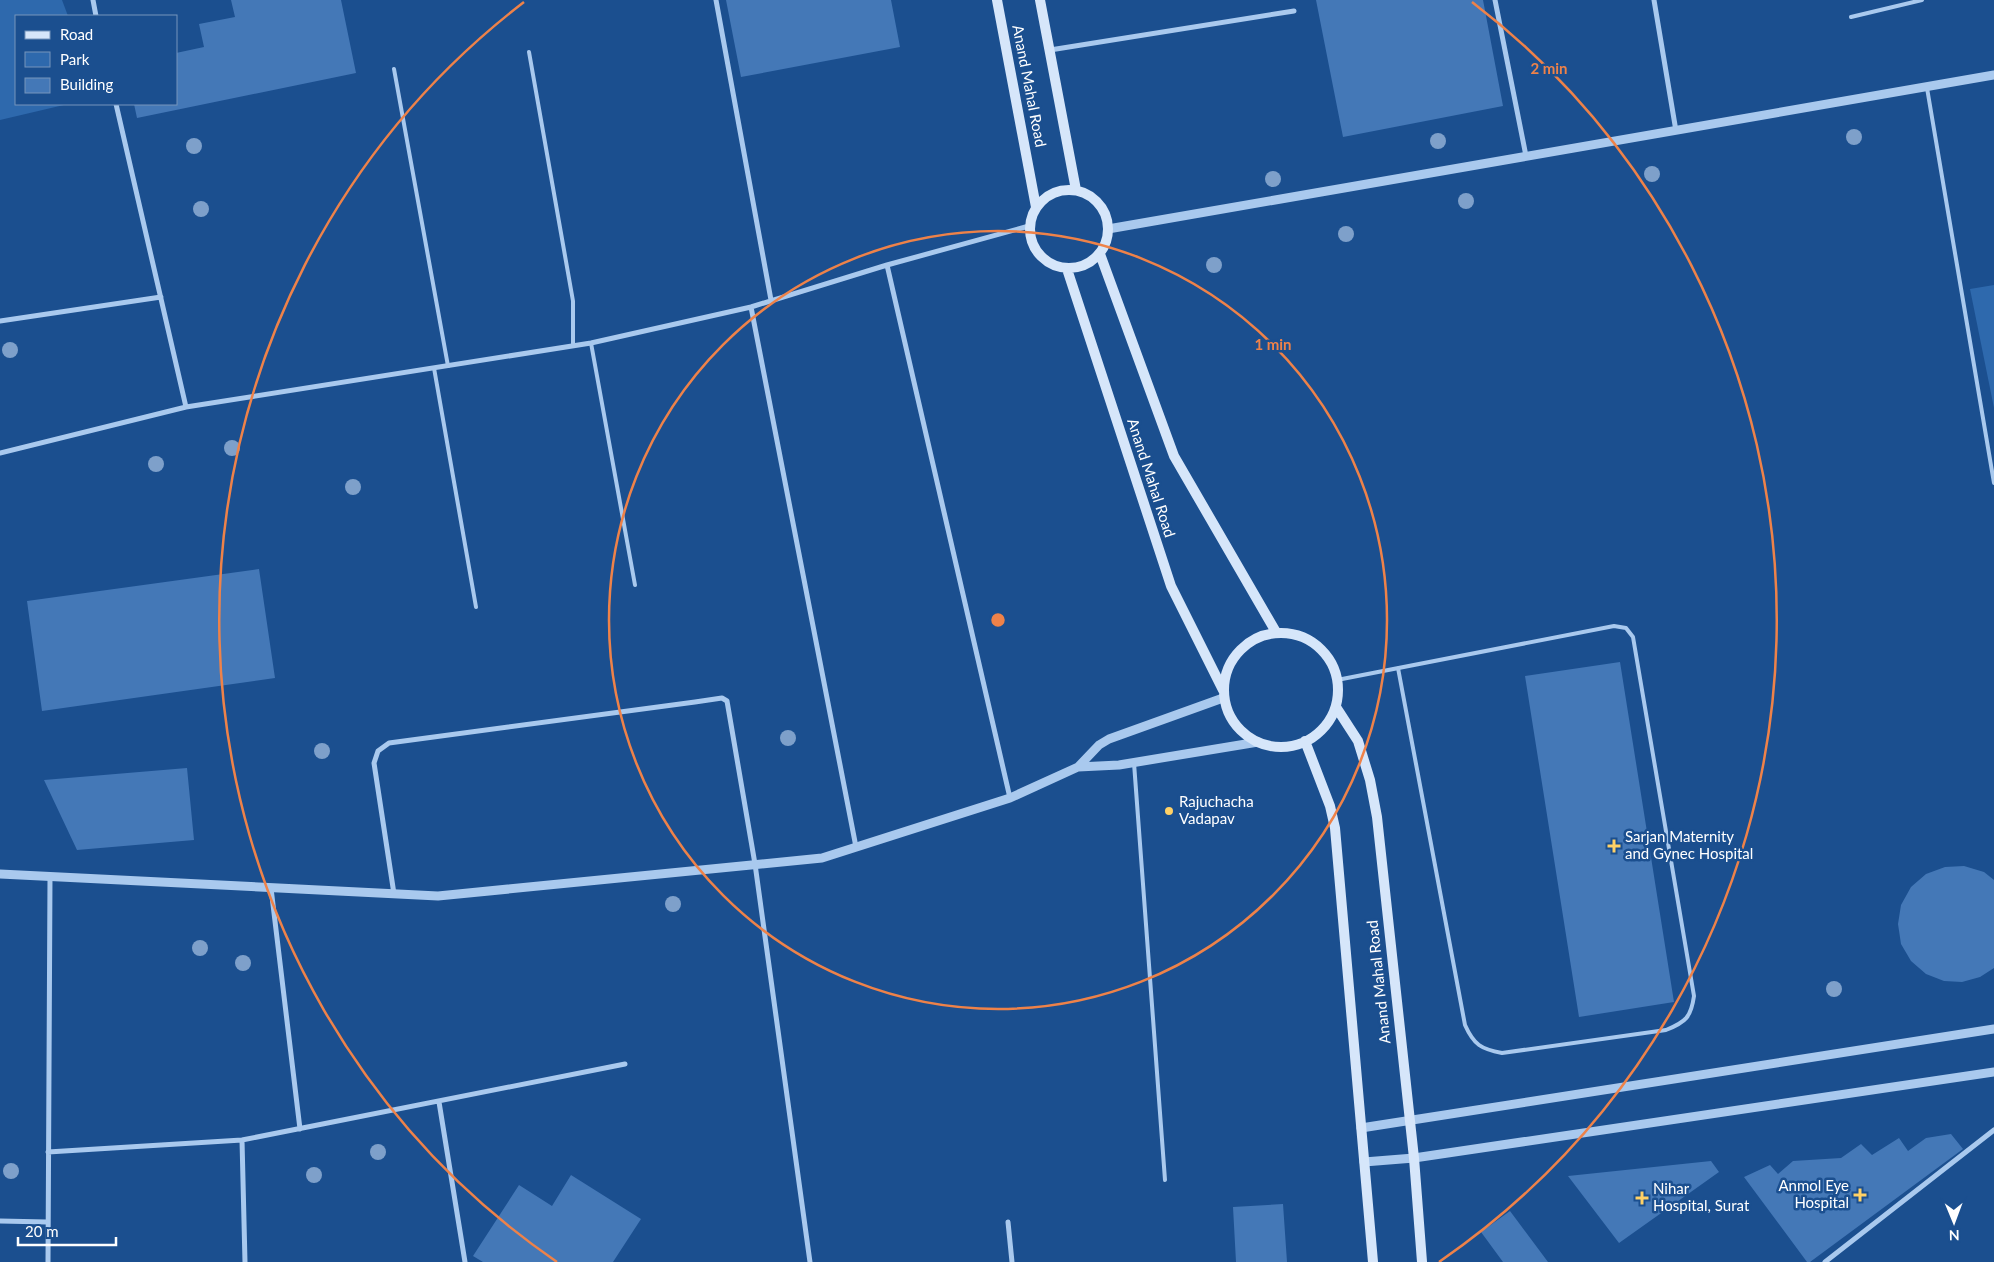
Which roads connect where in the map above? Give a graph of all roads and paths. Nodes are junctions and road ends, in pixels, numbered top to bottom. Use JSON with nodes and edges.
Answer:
{"nodes":[{"id":1,"x":93,"y":0,"type":"edge"},
{"id":2,"x":716,"y":0,"type":"edge"},
{"id":3,"x":997,"y":0,"type":"edge"},
{"id":4,"x":1040,"y":0,"type":"edge"},
{"id":5,"x":1495,"y":0,"type":"edge"},
{"id":6,"x":1654,"y":0,"type":"edge"},
{"id":7,"x":1922,"y":0,"type":"edge"},
{"id":8,"x":1294,"y":11,"type":"dead end"},
{"id":9,"x":96,"y":15,"type":"edge"},
{"id":10,"x":1851,"y":16,"type":"dead end"},
{"id":11,"x":1050,"y":50,"type":"junction"},
{"id":12,"x":529,"y":52,"type":"dead end"},
{"id":13,"x":394,"y":70,"type":"dead end"},
{"id":14,"x":1994,"y":75,"type":"edge"},
{"id":15,"x":1927,"y":86,"type":"junction"},
{"id":16,"x":116,"y":105,"type":"edge"},
{"id":17,"x":1676,"y":131,"type":"junction"},
{"id":18,"x":1526,"y":156,"type":"junction"},
{"id":19,"x":1076,"y":190,"type":"junction"},
{"id":20,"x":1036,"y":207,"type":"junction"},
{"id":21,"x":1029,"y":226,"type":"junction"},
{"id":22,"x":1108,"y":229,"type":"junction"},
{"id":23,"x":1100,"y":254,"type":"junction"},
{"id":24,"x":887,"y":264,"type":"junction"},
{"id":25,"x":1066,"y":269,"type":"junction"},
{"id":26,"x":160,"y":297,"type":"junction"},
{"id":27,"x":771,"y":300,"type":"junction"},
{"id":28,"x":751,"y":307,"type":"junction"},
{"id":29,"x":0,"y":321,"type":"edge"},
{"id":30,"x":591,"y":343,"type":"junction"},
{"id":31,"x":573,"y":346,"type":"junction"},
{"id":32,"x":448,"y":366,"type":"junction"},
{"id":33,"x":434,"y":368,"type":"junction"},
{"id":34,"x":186,"y":407,"type":"junction"},
{"id":35,"x":0,"y":453,"type":"edge"},
{"id":36,"x":1994,"y":483,"type":"edge"},
{"id":37,"x":635,"y":585,"type":"dead end"},
{"id":38,"x":476,"y":607,"type":"dead end"},
{"id":39,"x":1276,"y":632,"type":"junction"},
{"id":40,"x":1398,"y":668,"type":"junction"},
{"id":41,"x":1338,"y":680,"type":"junction"},
{"id":42,"x":1223,"y":694,"type":"junction"},
{"id":43,"x":1336,"y":707,"type":"junction"},
{"id":44,"x":1305,"y":741,"type":"junction"},
{"id":45,"x":1258,"y":742,"type":"junction"},
{"id":46,"x":1134,"y":763,"type":"junction"},
{"id":47,"x":1078,"y":767,"type":"junction"},
{"id":48,"x":1010,"y":798,"type":"junction"},
{"id":49,"x":856,"y":847,"type":"junction"},
{"id":50,"x":754,"y":864,"type":"junction"},
{"id":51,"x":0,"y":874,"type":"edge"},
{"id":52,"x":50,"y":877,"type":"junction"},
{"id":53,"x":271,"y":888,"type":"junction"},
{"id":54,"x":394,"y":894,"type":"junction"},
{"id":55,"x":1994,"y":1030,"type":"edge"},
{"id":56,"x":625,"y":1064,"type":"dead end"},
{"id":57,"x":1994,"y":1072,"type":"edge"},
{"id":58,"x":439,"y":1102,"type":"junction"},
{"id":59,"x":1409,"y":1122,"type":"junction"},
{"id":60,"x":1362,"y":1128,"type":"junction"},
{"id":61,"x":300,"y":1129,"type":"junction"},
{"id":62,"x":1994,"y":1130,"type":"edge"},
{"id":63,"x":242,"y":1140,"type":"junction"},
{"id":64,"x":48,"y":1152,"type":"junction"},
{"id":65,"x":1414,"y":1158,"type":"junction"},
{"id":66,"x":1364,"y":1162,"type":"junction"},
{"id":67,"x":1165,"y":1180,"type":"dead end"},
{"id":68,"x":0,"y":1220,"type":"edge"},
{"id":69,"x":47,"y":1222,"type":"junction"},
{"id":70,"x":1008,"y":1222,"type":"dead end"},
{"id":71,"x":48,"y":1262,"type":"edge"},
{"id":72,"x":245,"y":1262,"type":"edge"},
{"id":73,"x":465,"y":1262,"type":"edge"},
{"id":74,"x":810,"y":1262,"type":"edge"},
{"id":75,"x":1012,"y":1262,"type":"edge"},
{"id":76,"x":1372,"y":1262,"type":"edge"},
{"id":77,"x":1422,"y":1262,"type":"edge"},
{"id":78,"x":1825,"y":1262,"type":"edge"}],
"edges":[{"from":1,"to":9,"type":"street"},
{"from":2,"to":27,"type":"street"},
{"from":3,"to":20,"type":"main road","name":"Anand Mahal Road"},
{"from":4,"to":11,"type":"main road","name":"Anand Mahal Road"},
{"from":5,"to":18,"type":"street"},
{"from":6,"to":17,"type":"street"},
{"from":7,"to":10,"type":"lane"},
{"from":8,"to":11,"type":"street"},
{"from":11,"to":19,"type":"main road","name":"Anand Mahal Road"},
{"from":12,"to":31,"type":"lane"},
{"from":13,"to":32,"type":"lane"},
{"from":14,"to":15,"type":"street"},
{"from":15,"to":17,"type":"street"},
{"from":15,"to":36,"type":"lane"},
{"from":16,"to":26,"type":"street"},
{"from":17,"to":18,"type":"street"},
{"from":18,"to":22,"type":"street"},
{"from":19,"to":20,"type":"main road"},
{"from":19,"to":22,"type":"main road"},
{"from":20,"to":21,"type":"main road"},
{"from":21,"to":24,"type":"street"},
{"from":21,"to":25,"type":"main road"},
{"from":22,"to":23,"type":"main road"},
{"from":23,"to":25,"type":"main road"},
{"from":23,"to":39,"type":"main road","name":"Anand Mahal Road"},
{"from":24,"to":27,"type":"street"},
{"from":24,"to":48,"type":"street"},
{"from":25,"to":42,"type":"main road","name":"Anand Mahal Road"},
{"from":26,"to":29,"type":"street"},
{"from":26,"to":34,"type":"street"},
{"from":27,"to":28,"type":"street"},
{"from":28,"to":30,"type":"street"},
{"from":28,"to":49,"type":"street"},
{"from":30,"to":31,"type":"street"},
{"from":30,"to":37,"type":"lane"},
{"from":31,"to":32,"type":"street"},
{"from":32,"to":33,"type":"street"},
{"from":33,"to":34,"type":"street"},
{"from":33,"to":38,"type":"lane"},
{"from":34,"to":35,"type":"street"},
{"from":39,"to":41,"type":"main road"},
{"from":39,"to":42,"type":"main road"},
{"from":40,"to":40,"type":"lane"},
{"from":40,"to":41,"type":"lane"},
{"from":41,"to":43,"type":"main road"},
{"from":42,"to":45,"type":"main road"},
{"from":42,"to":47,"type":"street"},
{"from":43,"to":44,"type":"main road"},
{"from":43,"to":59,"type":"main road","name":"Anand Mahal Road"},
{"from":44,"to":45,"type":"main road"},
{"from":44,"to":60,"type":"main road","name":"Anand Mahal Road"},
{"from":45,"to":46,"type":"street"},
{"from":46,"to":47,"type":"street"},
{"from":46,"to":67,"type":"lane"},
{"from":47,"to":48,"type":"street"},
{"from":48,"to":49,"type":"street"},
{"from":49,"to":50,"type":"street"},
{"from":50,"to":54,"type":"street"},
{"from":50,"to":54,"type":"street"},
{"from":50,"to":74,"type":"street"},
{"from":51,"to":52,"type":"street"},
{"from":52,"to":53,"type":"street"},
{"from":52,"to":64,"type":"street"},
{"from":53,"to":54,"type":"street"},
{"from":53,"to":61,"type":"street"},
{"from":55,"to":59,"type":"street"},
{"from":56,"to":58,"type":"street"},
{"from":57,"to":65,"type":"street"},
{"from":58,"to":61,"type":"street"},
{"from":58,"to":73,"type":"street"},
{"from":59,"to":60,"type":"street"},
{"from":59,"to":65,"type":"main road","name":"Anand Mahal Road"},
{"from":60,"to":66,"type":"main road","name":"Anand Mahal Road"},
{"from":61,"to":63,"type":"street"},
{"from":62,"to":78,"type":"street"},
{"from":63,"to":64,"type":"street"},
{"from":63,"to":72,"type":"street"},
{"from":64,"to":69,"type":"street"},
{"from":65,"to":66,"type":"street"},
{"from":65,"to":77,"type":"main road","name":"Anand Mahal Road"},
{"from":66,"to":76,"type":"main road","name":"Anand Mahal Road"},
{"from":68,"to":69,"type":"street"},
{"from":69,"to":71,"type":"street"},
{"from":70,"to":75,"type":"street"}]}
